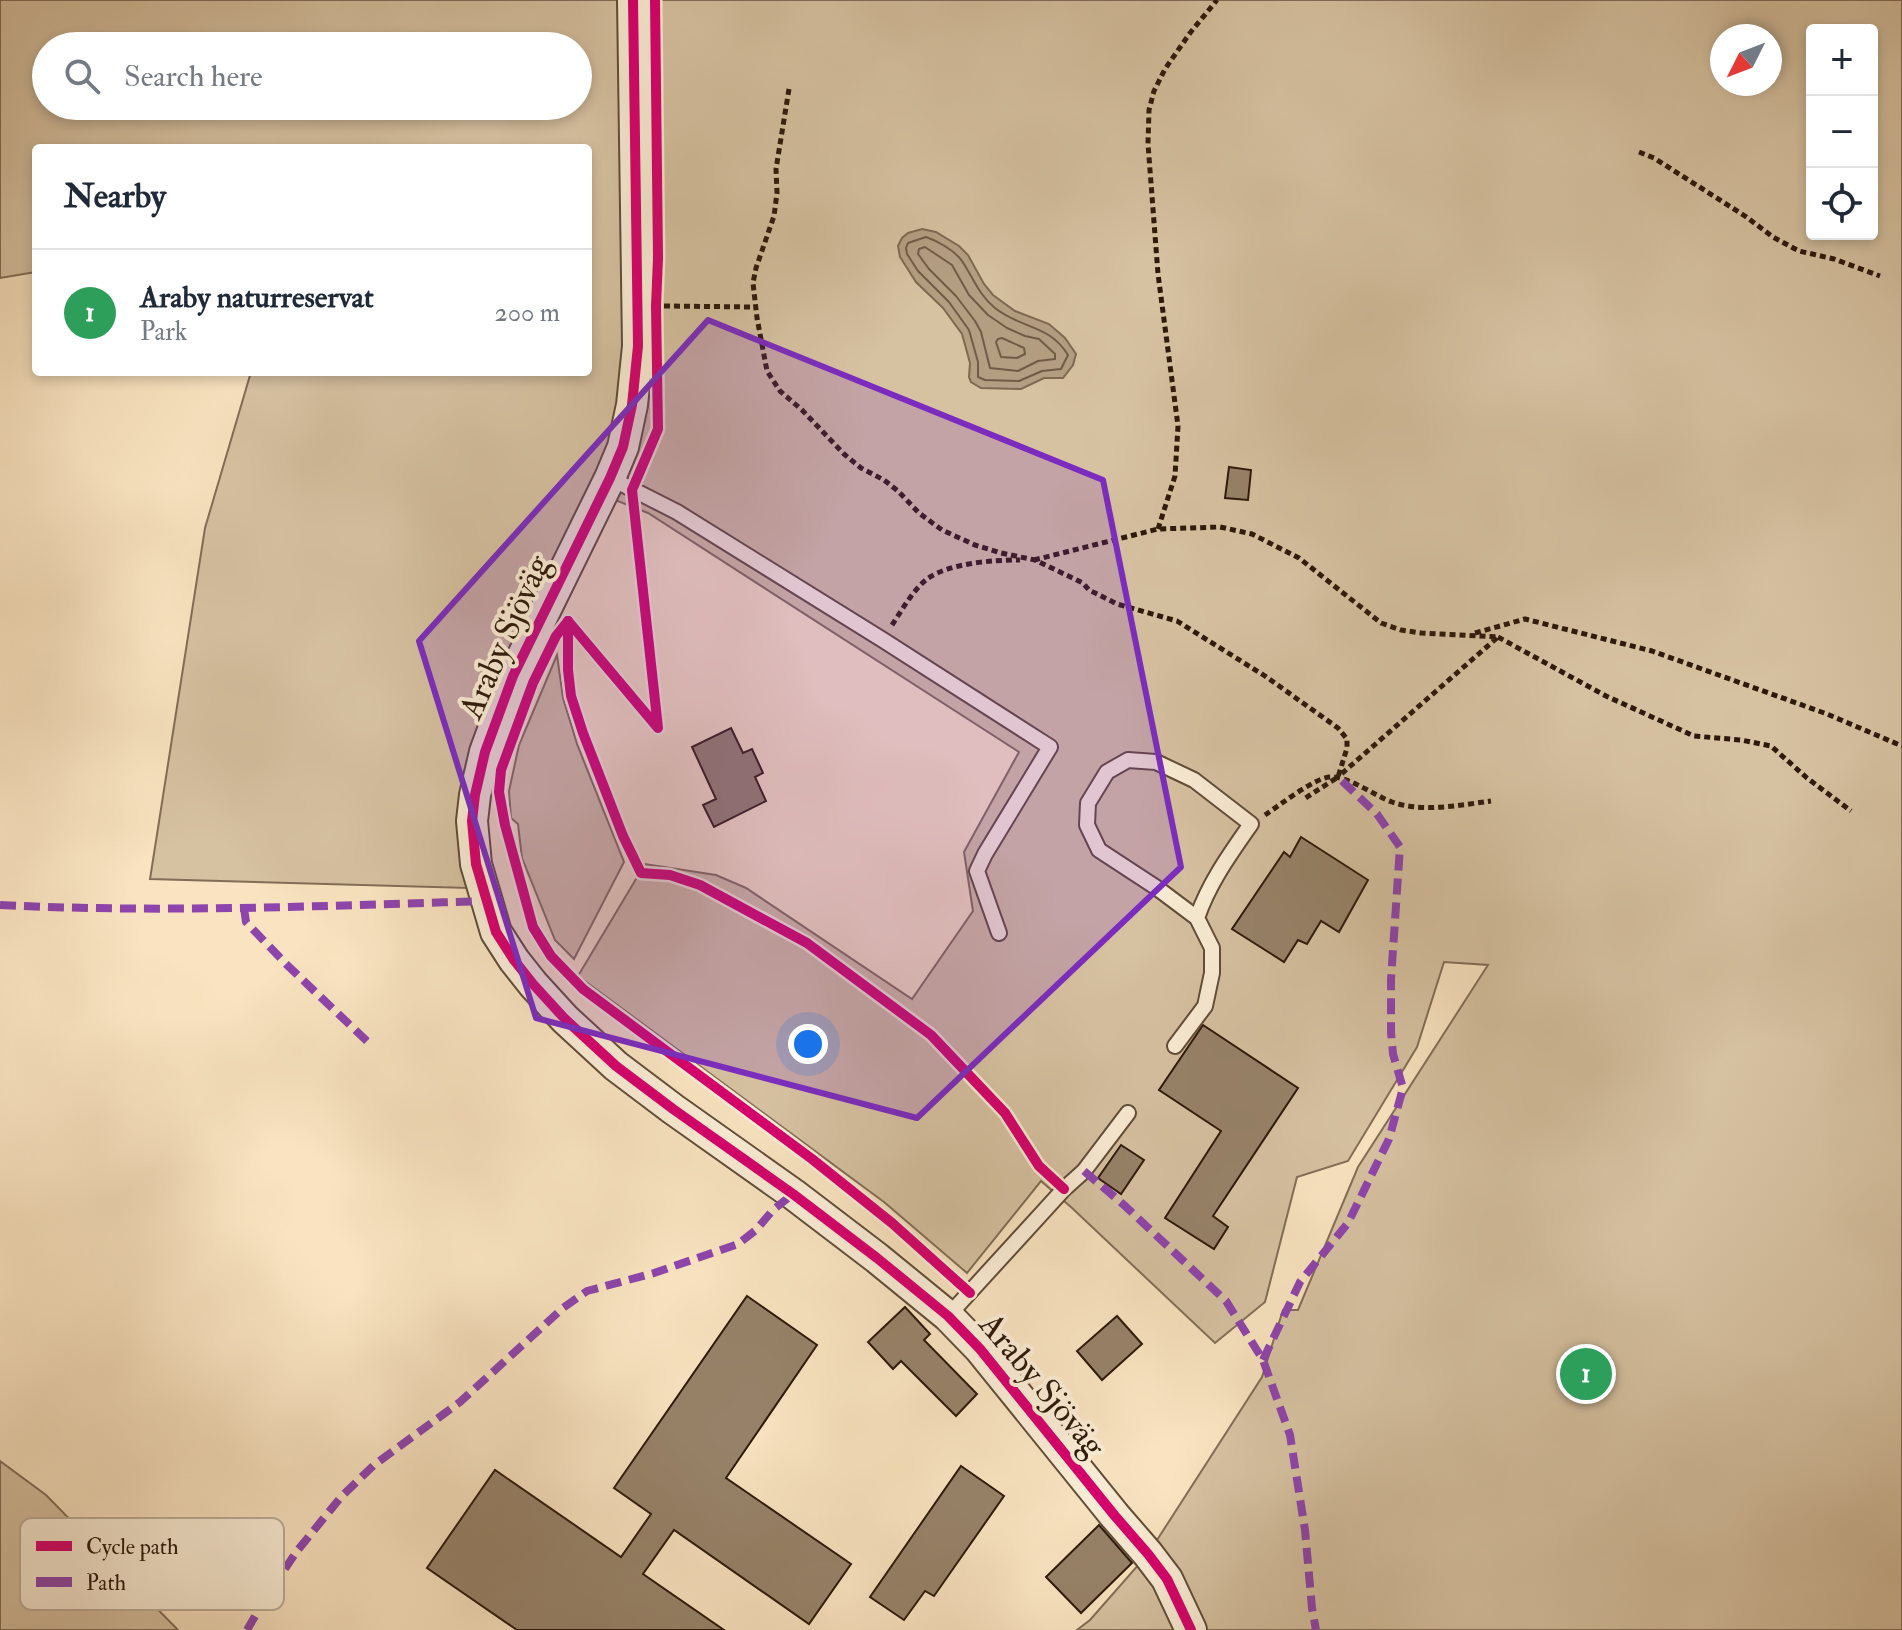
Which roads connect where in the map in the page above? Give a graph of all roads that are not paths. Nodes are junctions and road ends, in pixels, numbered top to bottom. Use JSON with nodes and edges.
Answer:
{"nodes":[{"id":1,"x":633,"y":0,"type":"edge"},
{"id":2,"x":610,"y":478,"type":"junction"},
{"id":3,"x":1197,"y":918,"type":"junction"},
{"id":4,"x":999,"y":933,"type":"dead end"},
{"id":5,"x":1175,"y":1046,"type":"dead end"},
{"id":6,"x":1128,"y":1113,"type":"dead end"},
{"id":7,"x":948,"y":1316,"type":"junction"},
{"id":8,"x":1191,"y":1630,"type":"edge"}],
"edges":[{"from":1,"to":2,"type":"street","name":"Araby Sjöväg"},
{"from":2,"to":4,"type":"lane"},
{"from":2,"to":7,"type":"street","name":"Araby Sjöväg"},
{"from":3,"to":3,"type":"lane"},
{"from":3,"to":5,"type":"lane"},
{"from":6,"to":7,"type":"lane"},
{"from":7,"to":8,"type":"street","name":"Araby Sjöväg"}]}
